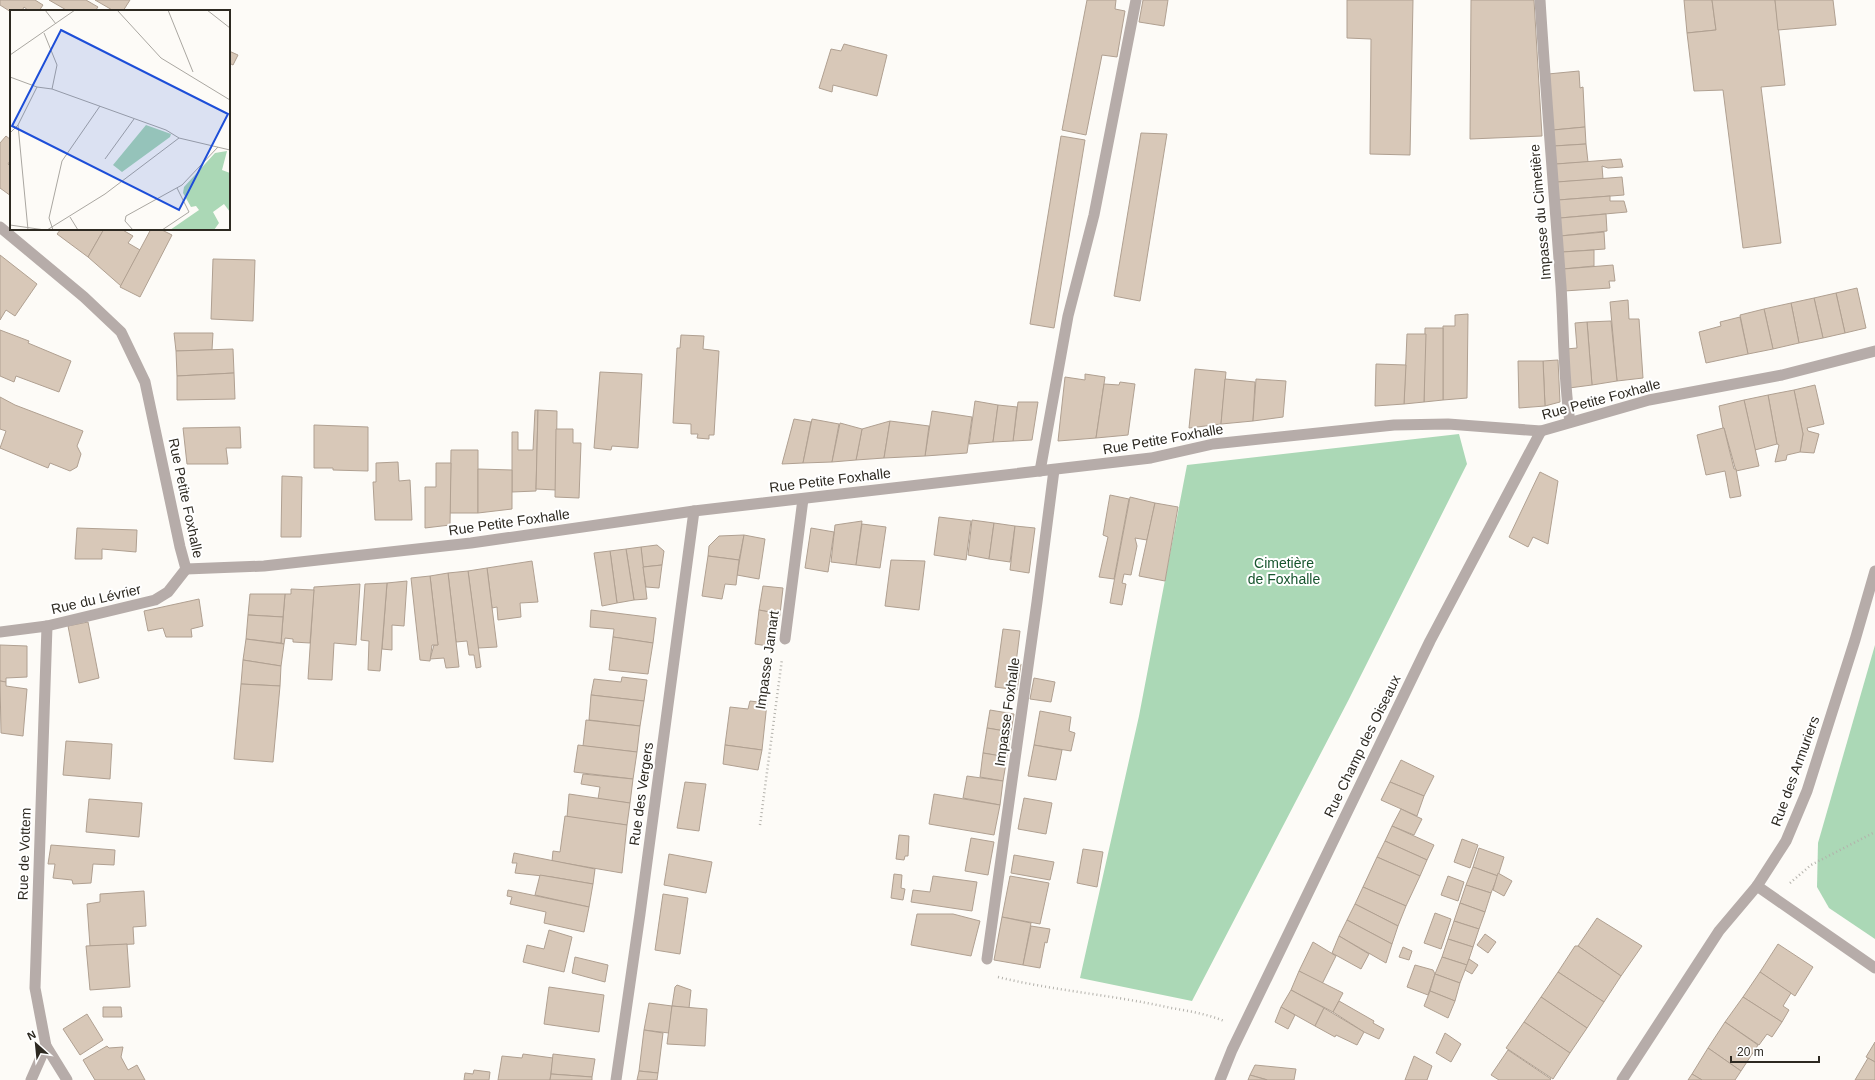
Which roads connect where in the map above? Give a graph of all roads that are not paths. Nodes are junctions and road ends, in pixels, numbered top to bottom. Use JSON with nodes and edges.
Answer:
{"nodes":[{"id":1,"x":1136,"y":0,"type":"edge"},
{"id":2,"x":1540,"y":0,"type":"edge"},
{"id":3,"x":0,"y":227,"type":"edge"},
{"id":4,"x":1875,"y":351,"type":"edge"},
{"id":5,"x":1570,"y":422,"type":"junction"},
{"id":6,"x":1541,"y":430,"type":"junction"},
{"id":7,"x":1054,"y":470,"type":"junction"},
{"id":8,"x":1040,"y":471,"type":"junction"},
{"id":9,"x":803,"y":498,"type":"junction"},
{"id":10,"x":694,"y":511,"type":"junction"},
{"id":11,"x":186,"y":569,"type":"junction"},
{"id":12,"x":1875,"y":571,"type":"edge"},
{"id":13,"x":47,"y":626,"type":"junction"},
{"id":14,"x":0,"y":632,"type":"edge"},
{"id":15,"x":785,"y":639,"type":"road end"},
{"id":16,"x":1757,"y":886,"type":"junction"},
{"id":17,"x":987,"y":958,"type":"road end"},
{"id":18,"x":1875,"y":968,"type":"edge"},
{"id":19,"x":46,"y":1046,"type":"junction"},
{"id":20,"x":31,"y":1080,"type":"edge"},
{"id":21,"x":67,"y":1080,"type":"edge"},
{"id":22,"x":616,"y":1080,"type":"edge"},
{"id":23,"x":1220,"y":1080,"type":"edge"},
{"id":24,"x":1622,"y":1080,"type":"edge"}],
"edges":[{"from":1,"to":8,"type":"street"},
{"from":2,"to":5,"type":"street","name":"Impasse du Cimetière"},
{"from":3,"to":11,"type":"street","name":"Rue Petite Foxhalle"},
{"from":4,"to":5,"type":"street","name":"Rue Petite Foxhalle"},
{"from":5,"to":6,"type":"street","name":"Rue Petite Foxhalle"},
{"from":6,"to":7,"type":"street","name":"Rue Petite Foxhalle"},
{"from":6,"to":23,"type":"street","name":"Rue Champ des Oiseaux"},
{"from":7,"to":8,"type":"street","name":"Rue Petite Foxhalle"},
{"from":7,"to":17,"type":"street","name":"Impasse Foxhalle"},
{"from":8,"to":9,"type":"street","name":"Rue Petite Foxhalle"},
{"from":9,"to":10,"type":"street","name":"Rue Petite Foxhalle"},
{"from":9,"to":15,"type":"street","name":"Impasse Jamart"},
{"from":10,"to":11,"type":"street","name":"Rue Petite Foxhalle"},
{"from":10,"to":22,"type":"street","name":"Rue des Vergers"},
{"from":11,"to":13,"type":"street","name":"Rue du Lévrier"},
{"from":12,"to":16,"type":"street","name":"Rue des Armuriers"},
{"from":13,"to":14,"type":"street","name":"Rue du Lévrier"},
{"from":13,"to":19,"type":"street","name":"Rue de Vottem"},
{"from":16,"to":18,"type":"street"},
{"from":16,"to":24,"type":"street","name":"Rue des Armuriers"},
{"from":19,"to":20,"type":"street"},
{"from":19,"to":21,"type":"street"}]}
